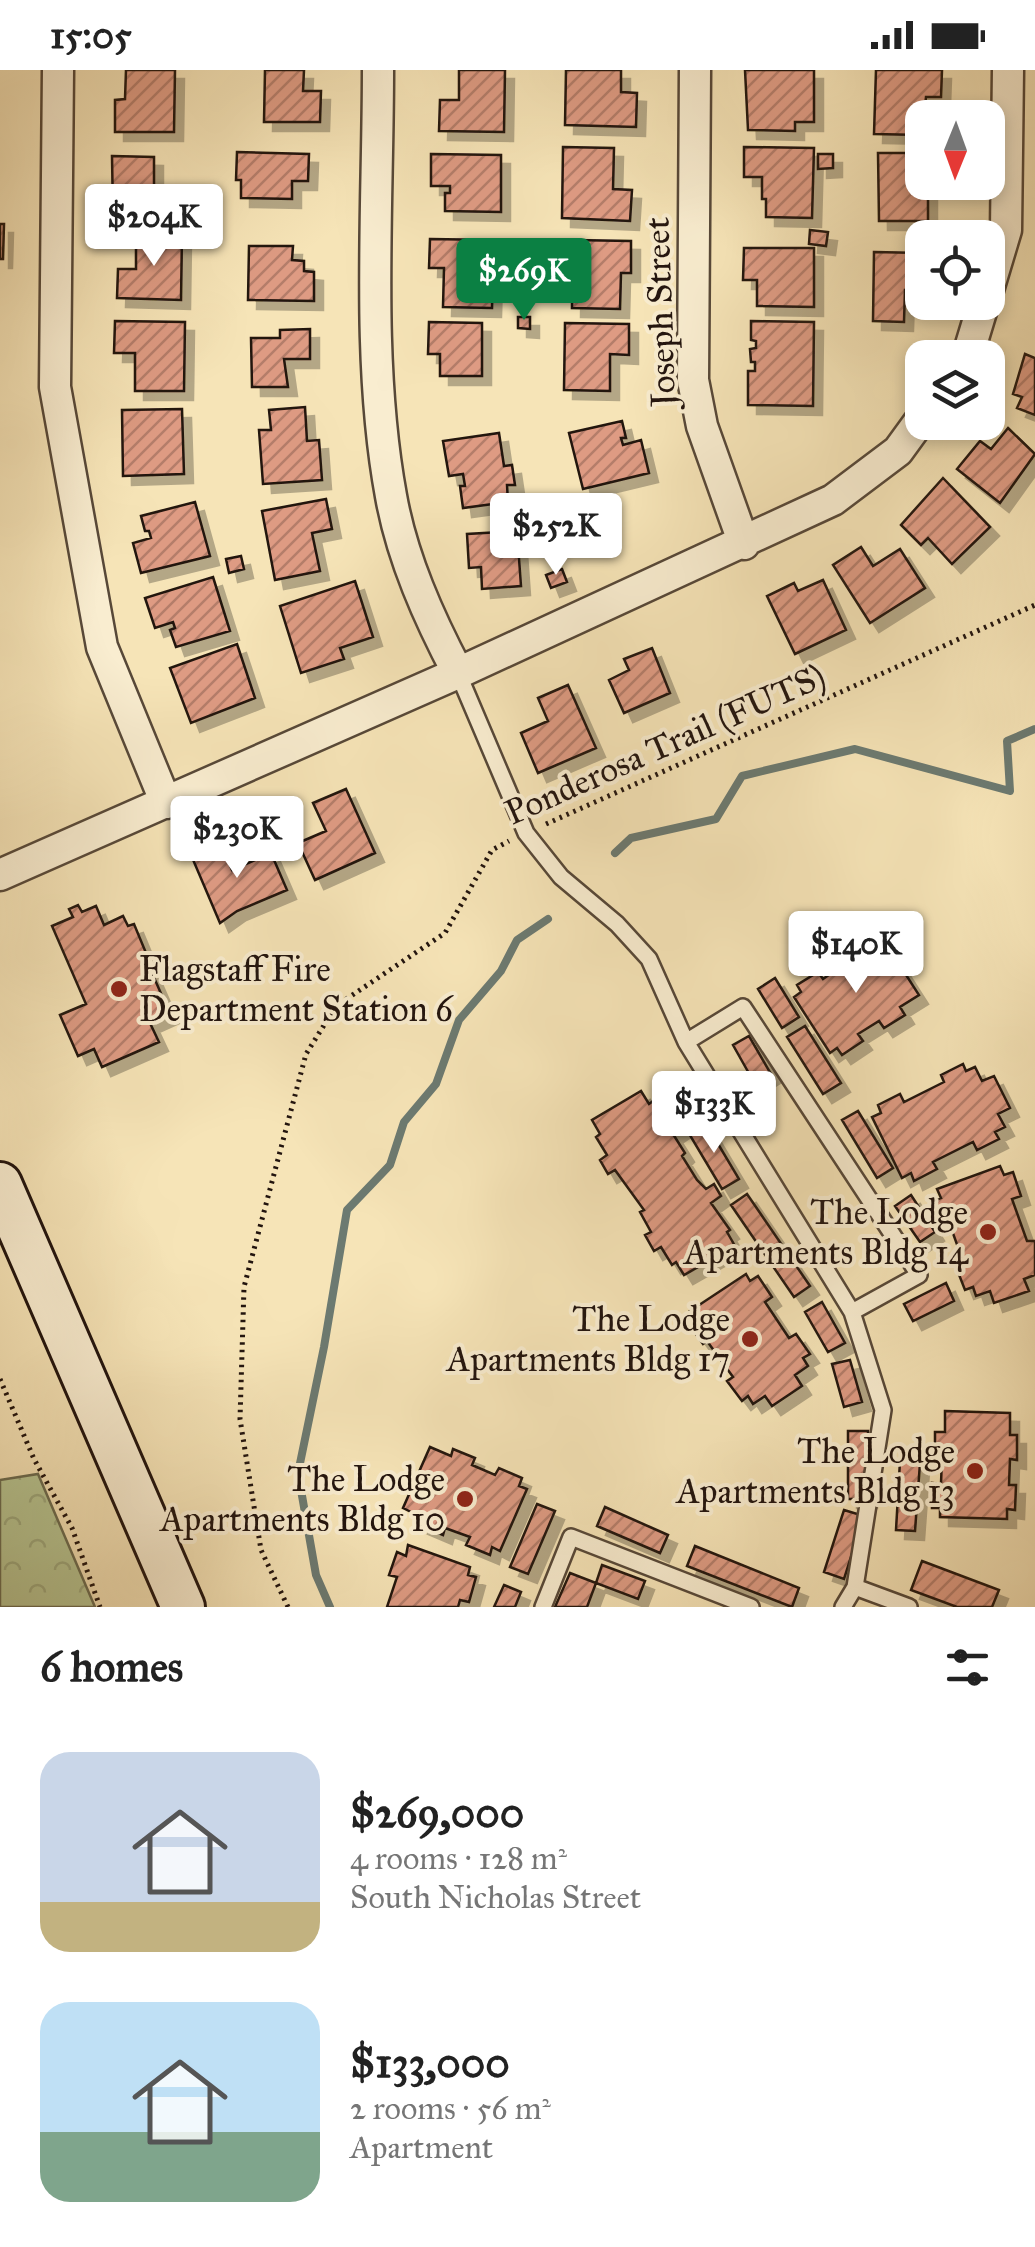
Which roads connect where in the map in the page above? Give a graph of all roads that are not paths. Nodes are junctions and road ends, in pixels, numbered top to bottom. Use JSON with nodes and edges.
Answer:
{"nodes":[{"id":1,"x":58,"y":70,"type":"edge"},
{"id":2,"x":378,"y":70,"type":"edge"},
{"id":3,"x":695,"y":70,"type":"edge"},
{"id":4,"x":1008,"y":70,"type":"edge"},
{"id":5,"x":1005,"y":233,"type":"edge"},
{"id":6,"x":906,"y":440,"type":"edge"},
{"id":7,"x":744,"y":544,"type":"junction"},
{"id":8,"x":458,"y":674,"type":"junction"},
{"id":9,"x":166,"y":803,"type":"junction"},
{"id":10,"x":0,"y":876,"type":"edge"},
{"id":11,"x":686,"y":1042,"type":"junction"},
{"id":12,"x":0,"y":1184,"type":"edge"},
{"id":13,"x":852,"y":1312,"type":"junction"},
{"id":14,"x":855,"y":1586,"type":"junction"},
{"id":15,"x":183,"y":1607,"type":"edge"},
{"id":16,"x":543,"y":1607,"type":"edge"},
{"id":17,"x":751,"y":1607,"type":"edge"},
{"id":18,"x":843,"y":1607,"type":"edge"},
{"id":19,"x":909,"y":1607,"type":"edge"}],
"edges":[{"from":1,"to":9,"type":"street"},
{"from":2,"to":8,"type":"street"},
{"from":3,"to":7,"type":"street","name":"Joseph Street"},
{"from":4,"to":5,"type":"street"},
{"from":6,"to":7,"type":"street"},
{"from":7,"to":8,"type":"street"},
{"from":8,"to":9,"type":"street"},
{"from":8,"to":11,"type":"lane"},
{"from":9,"to":10,"type":"street"},
{"from":11,"to":13,"type":"lane"},
{"from":11,"to":13,"type":"lane"},
{"from":12,"to":15,"type":"main road"},
{"from":13,"to":14,"type":"lane"},
{"from":14,"to":18,"type":"lane"},
{"from":14,"to":19,"type":"lane"},
{"from":16,"to":17,"type":"lane"}]}
